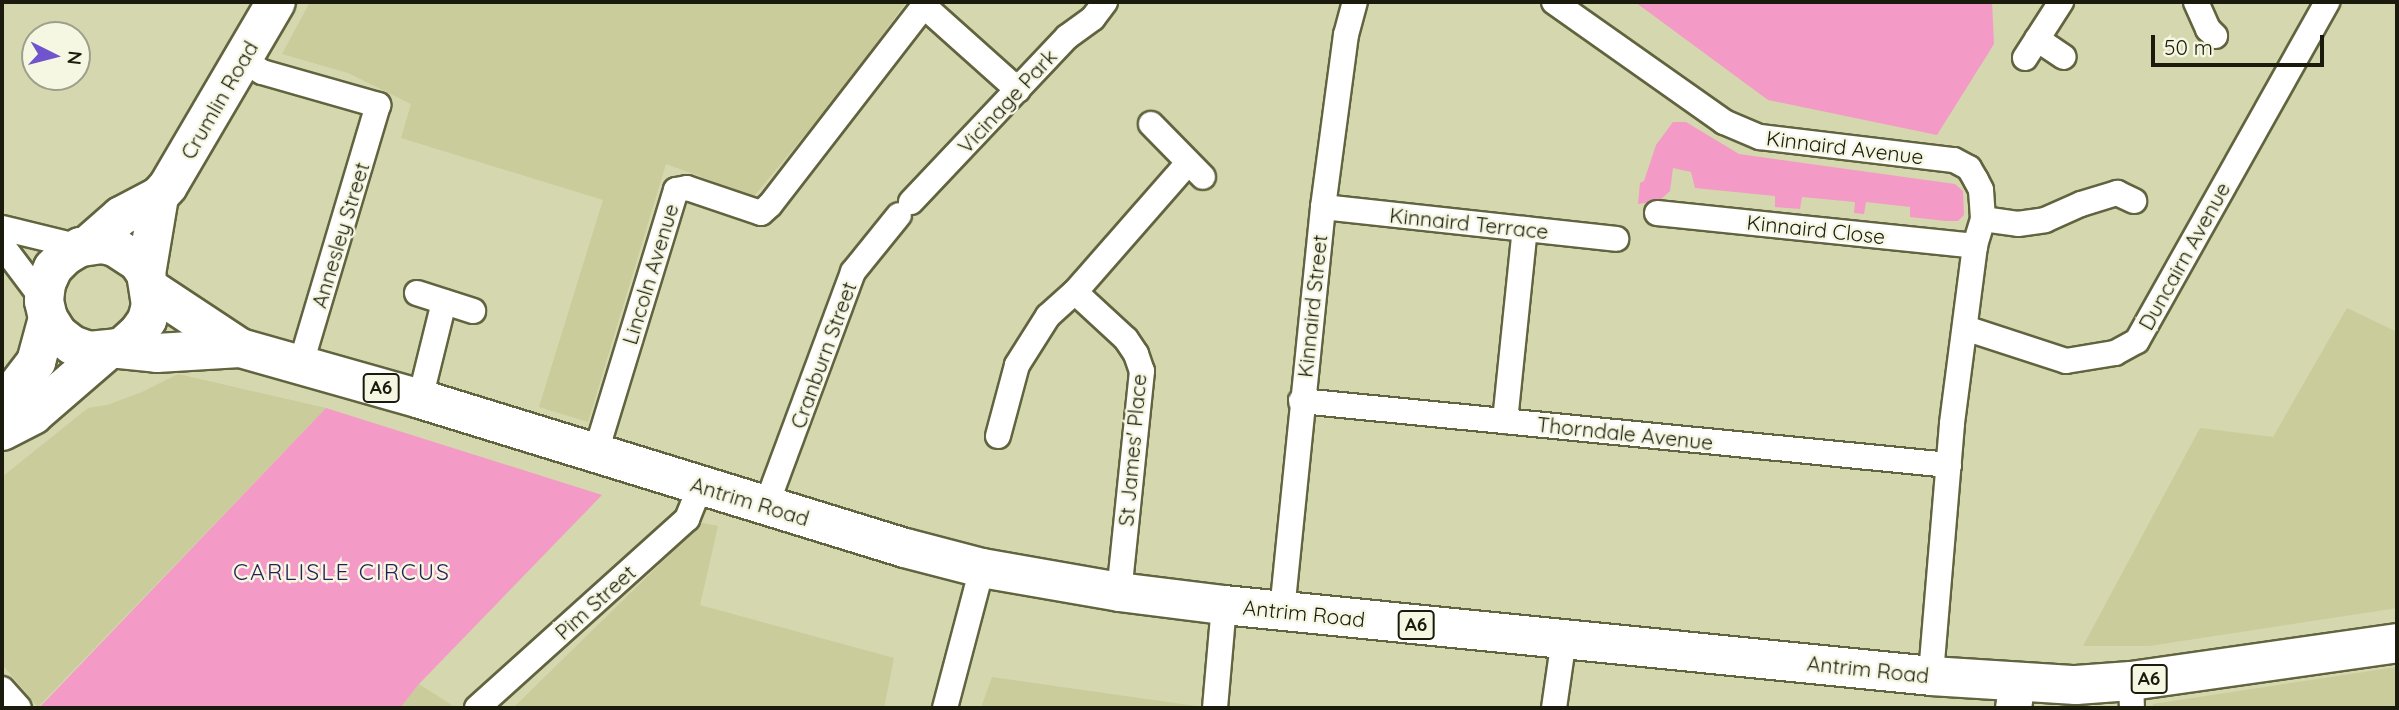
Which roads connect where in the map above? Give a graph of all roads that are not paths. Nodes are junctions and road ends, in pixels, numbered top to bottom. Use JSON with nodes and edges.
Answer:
{"nodes":[{"id":1,"x":276,"y":2,"type":"edge"},
{"id":2,"x":1105,"y":2,"type":"edge"},
{"id":3,"x":1355,"y":2,"type":"edge"},
{"id":4,"x":1554,"y":2,"type":"edge"},
{"id":5,"x":2062,"y":2,"type":"edge"},
{"id":6,"x":2328,"y":2,"type":"edge"},
{"id":7,"x":2064,"y":57,"type":"dead end"},
{"id":8,"x":242,"y":59,"type":"junction"},
{"id":9,"x":1018,"y":90,"type":"junction"},
{"id":10,"x":1151,"y":124,"type":"dead end"},
{"id":11,"x":159,"y":196,"type":"junction"},
{"id":12,"x":2134,"y":201,"type":"dead end"},
{"id":13,"x":1323,"y":207,"type":"junction"},
{"id":14,"x":905,"y":209,"type":"joint"},
{"id":15,"x":1657,"y":213,"type":"dead end"},
{"id":16,"x":1983,"y":219,"type":"junction"},
{"id":17,"x":2,"y":228,"type":"edge"},
{"id":18,"x":1525,"y":229,"type":"junction"},
{"id":19,"x":1616,"y":239,"type":"dead end"},
{"id":20,"x":2,"y":245,"type":"edge"},
{"id":21,"x":84,"y":246,"type":"junction"},
{"id":22,"x":1975,"y":246,"type":"junction"},
{"id":23,"x":148,"y":282,"type":"junction"},
{"id":24,"x":1075,"y":292,"type":"junction"},
{"id":25,"x":417,"y":293,"type":"dead end"},
{"id":26,"x":444,"y":302,"type":"junction"},
{"id":27,"x":46,"y":310,"type":"junction"},
{"id":28,"x":472,"y":311,"type":"dead end"},
{"id":29,"x":1965,"y":328,"type":"junction"},
{"id":30,"x":240,"y":348,"type":"junction"},
{"id":31,"x":114,"y":350,"type":"junction"},
{"id":32,"x":301,"y":364,"type":"junction"},
{"id":33,"x":420,"y":399,"type":"junction"},
{"id":34,"x":1301,"y":401,"type":"junction"},
{"id":35,"x":2,"y":406,"type":"edge"},
{"id":36,"x":1505,"y":421,"type":"junction"},
{"id":37,"x":2,"y":431,"type":"edge"},
{"id":38,"x":998,"y":436,"type":"dead end"},
{"id":39,"x":595,"y":455,"type":"junction"},
{"id":40,"x":1949,"y":465,"type":"junction"},
{"id":41,"x":699,"y":486,"type":"junction"},
{"id":42,"x":766,"y":506,"type":"junction"},
{"id":43,"x":982,"y":568,"type":"junction"},
{"id":44,"x":1119,"y":592,"type":"junction"},
{"id":45,"x":1224,"y":605,"type":"junction"},
{"id":46,"x":1282,"y":611,"type":"junction"},
{"id":47,"x":1564,"y":639,"type":"junction"},
{"id":48,"x":2397,"y":643,"type":"edge"},
{"id":49,"x":1931,"y":676,"type":"junction"},
{"id":50,"x":2,"y":689,"type":"edge"},
{"id":51,"x":2015,"y":695,"type":"edge"},
{"id":52,"x":2131,"y":695,"type":"edge"},
{"id":53,"x":19,"y":708,"type":"edge"},
{"id":54,"x":477,"y":708,"type":"edge"},
{"id":55,"x":945,"y":708,"type":"edge"},
{"id":56,"x":1215,"y":708,"type":"edge"},
{"id":57,"x":1554,"y":708,"type":"edge"}],
"edges":[{"from":1,"to":8,"type":"main road","name":"Crumlin Road"},
{"from":2,"to":9,"type":"street","name":"Vicinage Park"},
{"from":3,"to":13,"type":"street","name":"Kinnaird Street"},
{"from":4,"to":16,"type":"street","name":"Kinnaird Avenue"},
{"from":5,"to":7,"type":"street"},
{"from":6,"to":29,"type":"street","name":"Duncairn Avenue"},
{"from":8,"to":11,"type":"main road","name":"Crumlin Road"},
{"from":8,"to":32,"type":"street","name":"Annesley Street"},
{"from":9,"to":14,"type":"street","name":"Vicinage Park"},
{"from":9,"to":39,"type":"street","name":"Lincoln Avenue"},
{"from":10,"to":24,"type":"street"},
{"from":11,"to":21,"type":"main road"},
{"from":11,"to":23,"type":"main road","name":"Crumlin Road"},
{"from":12,"to":16,"type":"street"},
{"from":13,"to":18,"type":"street","name":"Kinnaird Terrace"},
{"from":13,"to":34,"type":"street","name":"Kinnaird Street"},
{"from":14,"to":42,"type":"street","name":"Cranburn Street"},
{"from":15,"to":22,"type":"street","name":"Kinnaird Close"},
{"from":16,"to":22,"type":"street","name":"Kinnaird Avenue"},
{"from":17,"to":21,"type":"street"},
{"from":18,"to":19,"type":"street","name":"Kinnaird Terrace"},
{"from":18,"to":36,"type":"street"},
{"from":20,"to":27,"type":"street"},
{"from":21,"to":23,"type":"main road","number":"A6"},
{"from":21,"to":27,"type":"main road"},
{"from":22,"to":29,"type":"street","name":"Kinnaird Avenue"},
{"from":23,"to":30,"type":"main road","name":"Antrim Road","number":"A6"},
{"from":23,"to":31,"type":"main road"},
{"from":24,"to":38,"type":"street"},
{"from":24,"to":44,"type":"street","name":"St James' Place"},
{"from":25,"to":26,"type":"street"},
{"from":26,"to":28,"type":"street"},
{"from":26,"to":33,"type":"street"},
{"from":27,"to":31,"type":"main road","number":"A6"},
{"from":27,"to":35,"type":"main road"},
{"from":29,"to":40,"type":"street"},
{"from":30,"to":31,"type":"main road","name":"Antrim Road","number":"A6"},
{"from":30,"to":32,"type":"main road","name":"Antrim Road","number":"A6"},
{"from":31,"to":37,"type":"main road"},
{"from":32,"to":33,"type":"main road","name":"Antrim Road","number":"A6"},
{"from":33,"to":39,"type":"main road","name":"Antrim Road","number":"A6"},
{"from":34,"to":36,"type":"street","name":"Thorndale Avenue"},
{"from":34,"to":46,"type":"street","name":"Kinnaird Street"},
{"from":36,"to":40,"type":"street","name":"Thorndale Avenue"},
{"from":39,"to":41,"type":"main road","name":"Antrim Road","number":"A6"},
{"from":40,"to":49,"type":"street"},
{"from":41,"to":42,"type":"main road","name":"Antrim Road","number":"A6"},
{"from":41,"to":54,"type":"street","name":"Pim Street"},
{"from":42,"to":43,"type":"main road","name":"Antrim Road","number":"A6"},
{"from":43,"to":44,"type":"main road","name":"Antrim Road","number":"A6"},
{"from":43,"to":55,"type":"street"},
{"from":44,"to":45,"type":"main road","name":"Antrim Road","number":"A6"},
{"from":45,"to":46,"type":"main road","name":"Antrim Road","number":"A6"},
{"from":45,"to":56,"type":"street"},
{"from":46,"to":47,"type":"main road","name":"Antrim Road","number":"A6"},
{"from":47,"to":49,"type":"main road","name":"Antrim Road","number":"A6"},
{"from":47,"to":57,"type":"street"},
{"from":48,"to":52,"type":"main road","name":"Antrim Road","number":"A6"},
{"from":49,"to":51,"type":"main road","name":"Antrim Road","number":"A6"},
{"from":50,"to":53,"type":"street"},
{"from":51,"to":52,"type":"main road","name":"Antrim Road","number":"A6"}]}
